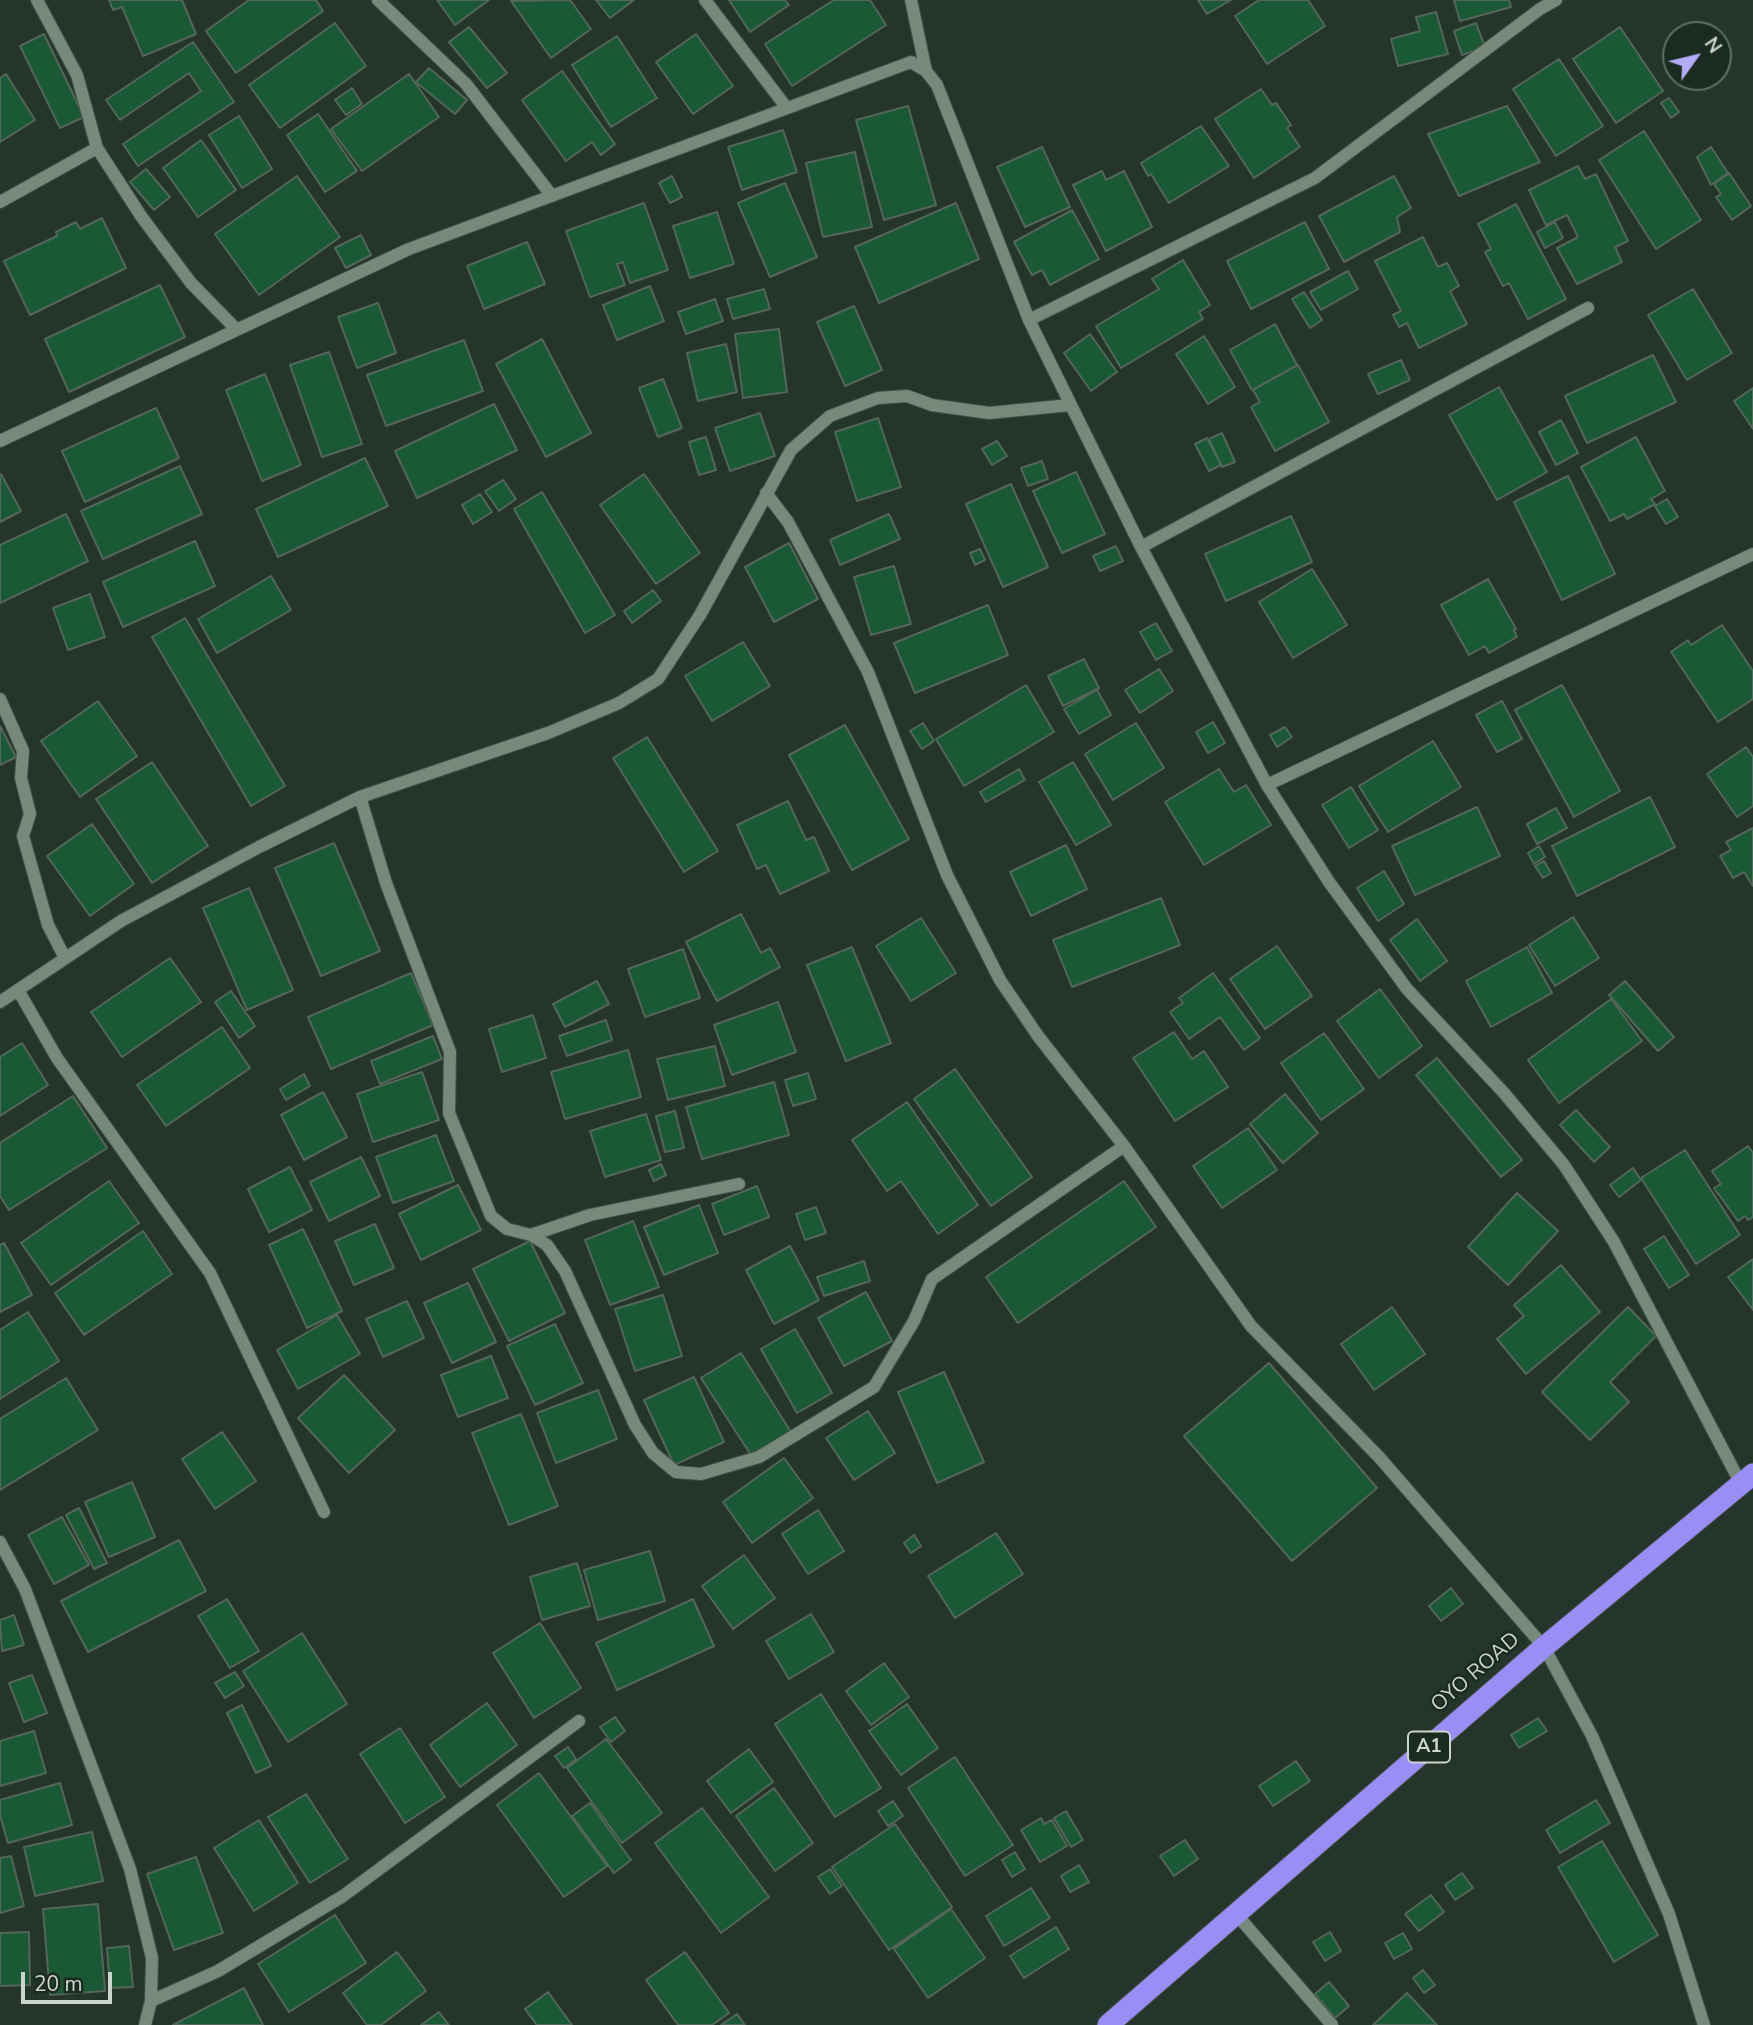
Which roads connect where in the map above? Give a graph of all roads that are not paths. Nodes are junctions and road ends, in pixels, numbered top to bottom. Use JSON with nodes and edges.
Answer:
{"nodes":[{"id":1,"x":37,"y":0,"type":"edge"},
{"id":2,"x":378,"y":0,"type":"edge"},
{"id":3,"x":705,"y":0,"type":"edge"},
{"id":4,"x":911,"y":0,"type":"edge"},
{"id":5,"x":1556,"y":0,"type":"edge"},
{"id":6,"x":926,"y":71,"type":"junction"},
{"id":7,"x":786,"y":107,"type":"junction"},
{"id":8,"x":97,"y":148,"type":"junction"},
{"id":9,"x":552,"y":196,"type":"junction"},
{"id":10,"x":0,"y":202,"type":"edge"},
{"id":11,"x":1588,"y":307,"type":"dead end"},
{"id":12,"x":1029,"y":320,"type":"junction"},
{"id":13,"x":236,"y":328,"type":"junction"},
{"id":14,"x":1070,"y":405,"type":"junction"},
{"id":15,"x":0,"y":441,"type":"edge"},
{"id":16,"x":766,"y":493,"type":"junction"},
{"id":17,"x":1141,"y":547,"type":"junction"},
{"id":18,"x":1753,"y":554,"type":"edge"},
{"id":19,"x":0,"y":699,"type":"edge"},
{"id":20,"x":1267,"y":785,"type":"junction"},
{"id":21,"x":360,"y":797,"type":"junction"},
{"id":22,"x":65,"y":958,"type":"junction"},
{"id":23,"x":18,"y":990,"type":"junction"},
{"id":24,"x":0,"y":1002,"type":"edge"},
{"id":25,"x":1124,"y":1146,"type":"junction"},
{"id":26,"x":739,"y":1184,"type":"dead end"},
{"id":27,"x":531,"y":1236,"type":"junction"},
{"id":28,"x":1747,"y":1479,"type":"edge"},
{"id":29,"x":324,"y":1512,"type":"dead end"},
{"id":30,"x":0,"y":1542,"type":"edge"},
{"id":31,"x":1544,"y":1647,"type":"junction"},
{"id":32,"x":579,"y":1721,"type":"dead end"},
{"id":33,"x":1237,"y":1914,"type":"junction"},
{"id":34,"x":151,"y":2001,"type":"junction"},
{"id":35,"x":145,"y":2025,"type":"edge"},
{"id":36,"x":1108,"y":2025,"type":"edge"},
{"id":37,"x":1332,"y":2025,"type":"edge"},
{"id":38,"x":1704,"y":2025,"type":"edge"}],
"edges":[{"from":1,"to":8,"type":"street"},
{"from":2,"to":9,"type":"street"},
{"from":3,"to":7,"type":"street"},
{"from":4,"to":6,"type":"street"},
{"from":5,"to":12,"type":"street"},
{"from":6,"to":7,"type":"street"},
{"from":6,"to":12,"type":"street"},
{"from":7,"to":9,"type":"street"},
{"from":8,"to":10,"type":"street"},
{"from":8,"to":13,"type":"street"},
{"from":9,"to":13,"type":"street"},
{"from":11,"to":17,"type":"street"},
{"from":12,"to":14,"type":"street"},
{"from":13,"to":15,"type":"street"},
{"from":14,"to":16,"type":"street"},
{"from":14,"to":17,"type":"street"},
{"from":16,"to":21,"type":"street"},
{"from":16,"to":25,"type":"street"},
{"from":17,"to":20,"type":"street"},
{"from":18,"to":20,"type":"street"},
{"from":19,"to":22,"type":"street"},
{"from":20,"to":28,"type":"street"},
{"from":21,"to":22,"type":"street"},
{"from":21,"to":27,"type":"street"},
{"from":22,"to":23,"type":"street"},
{"from":23,"to":24,"type":"street"},
{"from":23,"to":29,"type":"street"},
{"from":25,"to":27,"type":"street"},
{"from":25,"to":31,"type":"street"},
{"from":26,"to":27,"type":"street"},
{"from":28,"to":31,"type":"highway","name":"OYO ROAD","number":"A1"},
{"from":30,"to":34,"type":"street"},
{"from":31,"to":33,"type":"highway","name":"OYO ROAD","number":"A1"},
{"from":31,"to":38,"type":"street"},
{"from":32,"to":34,"type":"street"},
{"from":33,"to":36,"type":"highway","name":"OYO ROAD","number":"A1"},
{"from":33,"to":37,"type":"street"},
{"from":34,"to":35,"type":"street"}]}
